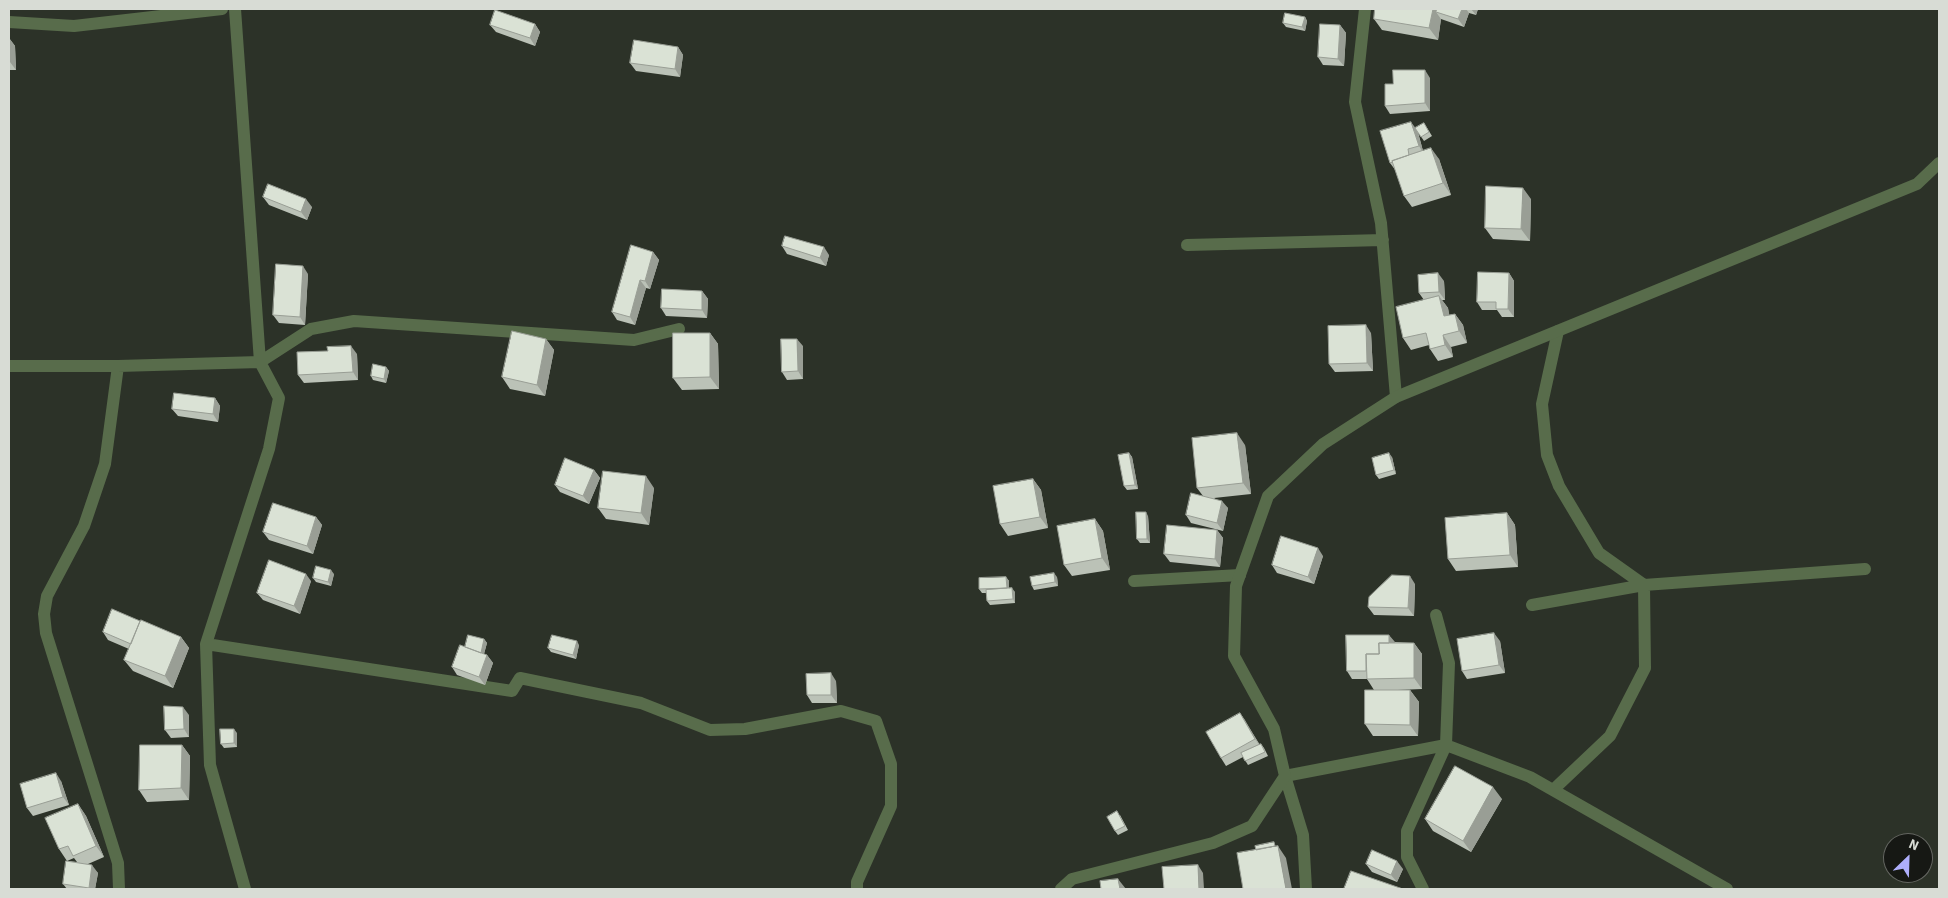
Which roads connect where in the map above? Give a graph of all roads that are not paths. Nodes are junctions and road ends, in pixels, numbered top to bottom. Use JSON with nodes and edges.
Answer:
{"nodes":[{"id":1,"x":222,"y":9,"type":"edge"},
{"id":2,"x":235,"y":9,"type":"edge"},
{"id":3,"x":1364,"y":9,"type":"edge"},
{"id":4,"x":9,"y":22,"type":"edge"},
{"id":5,"x":1939,"y":163,"type":"edge"},
{"id":6,"x":1383,"y":240,"type":"junction"},
{"id":7,"x":1187,"y":245,"type":"dead end"},
{"id":8,"x":679,"y":329,"type":"dead end"},
{"id":9,"x":1558,"y":331,"type":"junction"},
{"id":10,"x":260,"y":362,"type":"junction"},
{"id":11,"x":9,"y":366,"type":"edge"},
{"id":12,"x":118,"y":366,"type":"junction"},
{"id":13,"x":1396,"y":397,"type":"junction"},
{"id":14,"x":1865,"y":569,"type":"dead end"},
{"id":15,"x":1240,"y":575,"type":"junction"},
{"id":16,"x":1134,"y":581,"type":"dead end"},
{"id":17,"x":1644,"y":585,"type":"junction"},
{"id":18,"x":1532,"y":605,"type":"dead end"},
{"id":19,"x":1436,"y":615,"type":"dead end"},
{"id":20,"x":206,"y":644,"type":"junction"},
{"id":21,"x":1446,"y":745,"type":"junction"},
{"id":22,"x":1285,"y":776,"type":"junction"},
{"id":23,"x":1553,"y":790,"type":"junction"},
{"id":24,"x":1708,"y":885,"type":"edge"},
{"id":25,"x":120,"y":889,"type":"edge"},
{"id":26,"x":245,"y":889,"type":"edge"},
{"id":27,"x":856,"y":889,"type":"edge"},
{"id":28,"x":1061,"y":889,"type":"edge"},
{"id":29,"x":1306,"y":889,"type":"edge"},
{"id":30,"x":1423,"y":889,"type":"edge"},
{"id":31,"x":1727,"y":889,"type":"edge"}],
"edges":[{"from":1,"to":4,"type":"street"},
{"from":2,"to":10,"type":"street"},
{"from":3,"to":6,"type":"street"},
{"from":5,"to":9,"type":"street"},
{"from":6,"to":7,"type":"street"},
{"from":6,"to":13,"type":"street"},
{"from":8,"to":10,"type":"street"},
{"from":9,"to":13,"type":"street"},
{"from":9,"to":17,"type":"street"},
{"from":10,"to":12,"type":"street"},
{"from":10,"to":20,"type":"street"},
{"from":11,"to":12,"type":"street"},
{"from":12,"to":25,"type":"street"},
{"from":13,"to":15,"type":"street"},
{"from":14,"to":17,"type":"street"},
{"from":15,"to":16,"type":"street"},
{"from":15,"to":22,"type":"street"},
{"from":17,"to":18,"type":"street"},
{"from":17,"to":23,"type":"street"},
{"from":19,"to":21,"type":"street"},
{"from":20,"to":26,"type":"street"},
{"from":20,"to":27,"type":"street"},
{"from":21,"to":22,"type":"street"},
{"from":21,"to":23,"type":"street"},
{"from":21,"to":30,"type":"street"},
{"from":22,"to":28,"type":"street"},
{"from":22,"to":29,"type":"street"},
{"from":23,"to":24,"type":"street"},
{"from":24,"to":31,"type":"street"}]}
